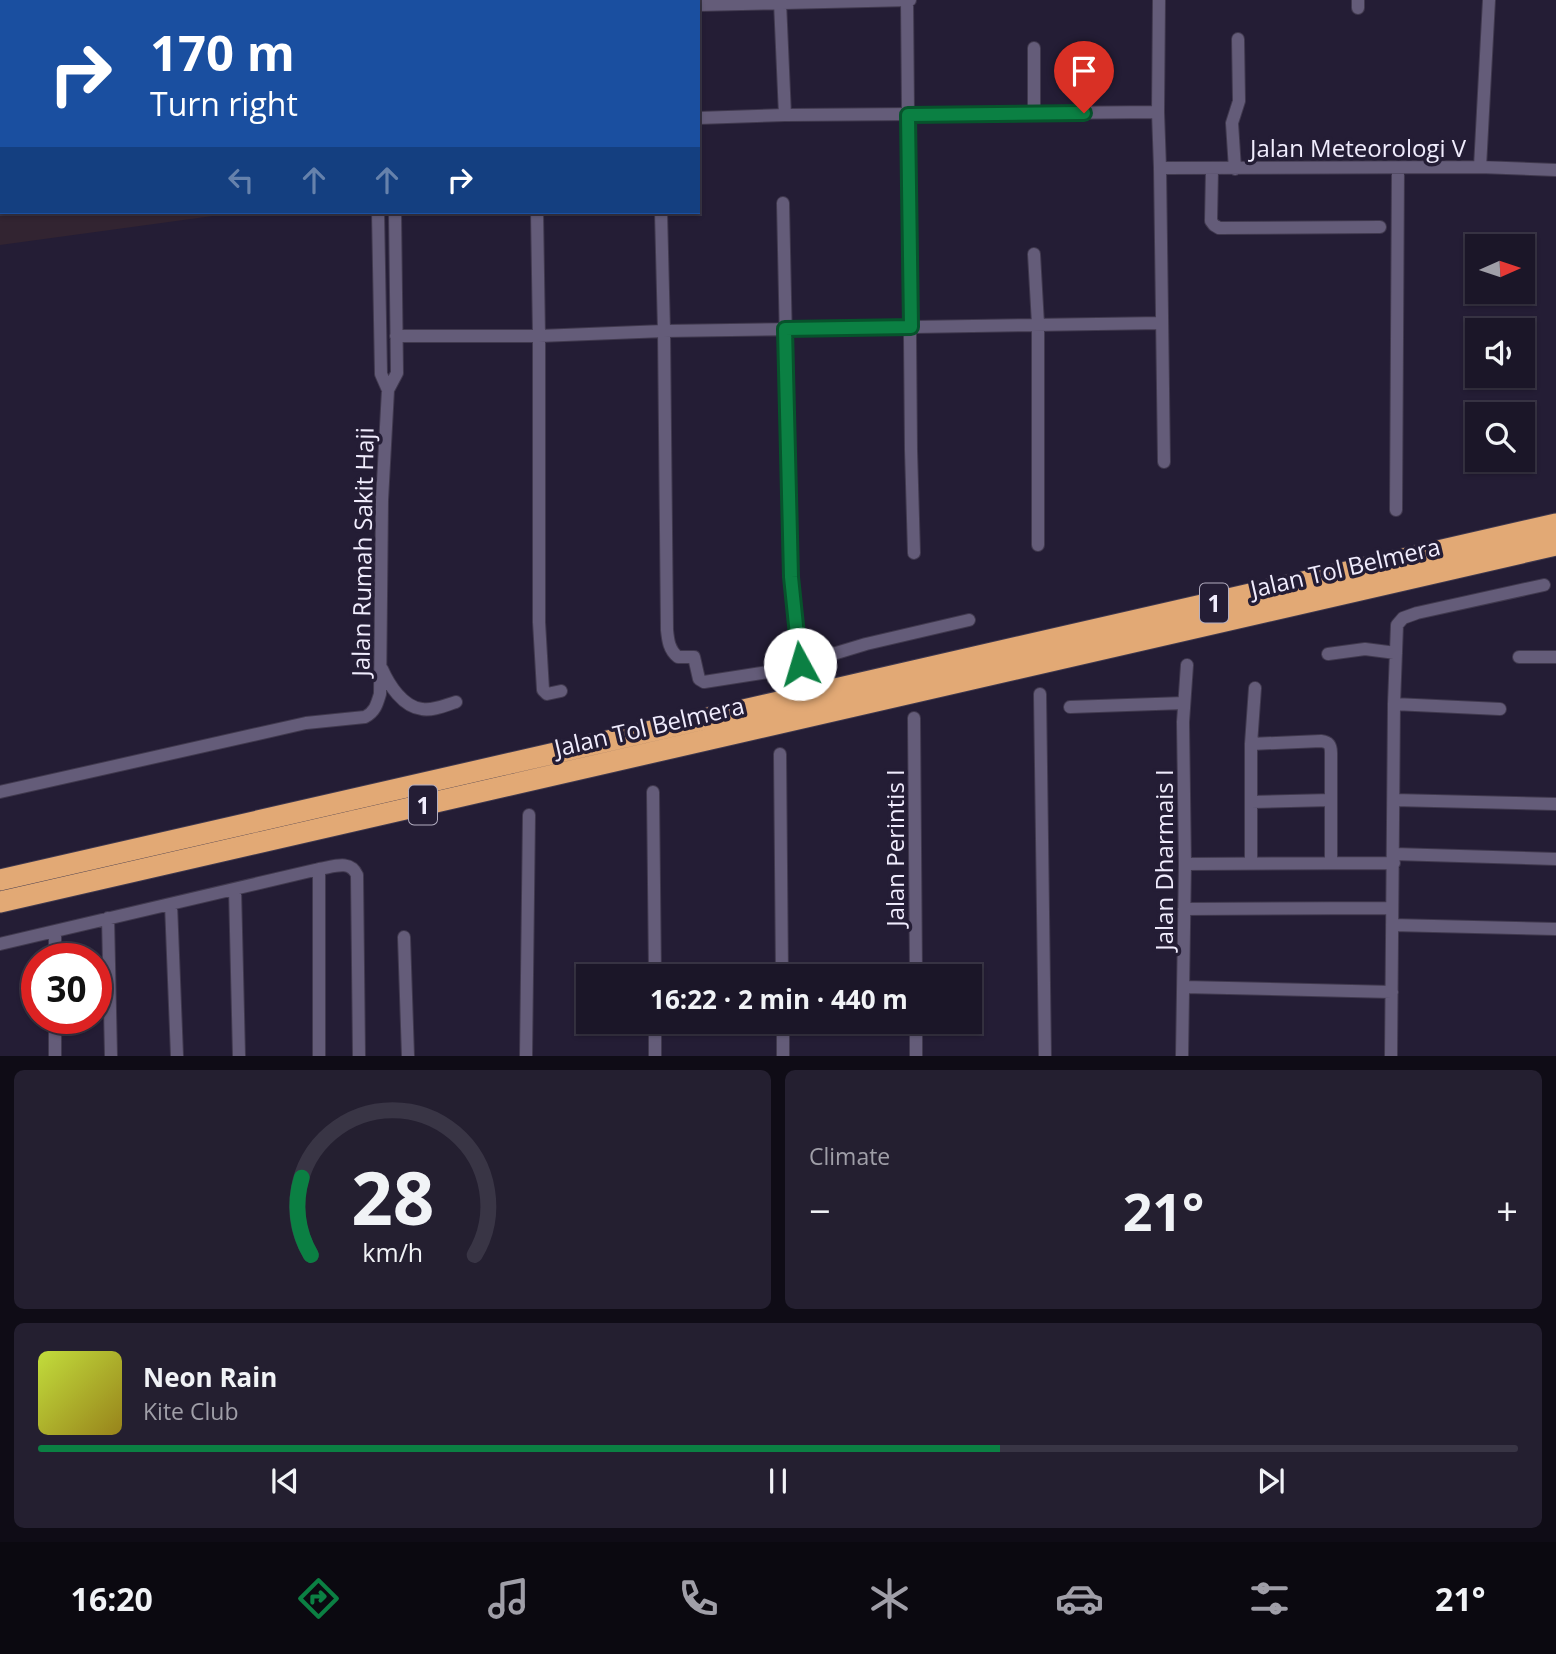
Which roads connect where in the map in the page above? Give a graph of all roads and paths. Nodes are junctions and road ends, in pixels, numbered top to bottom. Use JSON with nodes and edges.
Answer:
{"nodes":[{"id":1,"x":909,"y":0,"type":"edge"},
{"id":2,"x":1159,"y":0,"type":"edge"},
{"id":3,"x":1489,"y":0,"type":"edge"},
{"id":4,"x":780,"y":2,"type":"junction"},
{"id":5,"x":700,"y":5,"type":"edge"},
{"id":6,"x":1238,"y":39,"type":"dead end"},
{"id":7,"x":1034,"y":48,"type":"dead end"},
{"id":8,"x":1158,"y":112,"type":"junction"},
{"id":9,"x":1034,"y":113,"type":"junction"},
{"id":10,"x":785,"y":115,"type":"junction"},
{"id":11,"x":908,"y":115,"type":"junction"},
{"id":12,"x":700,"y":118,"type":"edge"},
{"id":13,"x":1480,"y":167,"type":"junction"},
{"id":14,"x":1160,"y":168,"type":"junction"},
{"id":15,"x":1398,"y":168,"type":"junction"},
{"id":16,"x":1212,"y":169,"type":"junction"},
{"id":17,"x":1235,"y":169,"type":"junction"},
{"id":18,"x":1556,"y":170,"type":"edge"},
{"id":19,"x":783,"y":203,"type":"dead end"},
{"id":20,"x":378,"y":214,"type":"edge"},
{"id":21,"x":395,"y":214,"type":"edge"},
{"id":22,"x":537,"y":214,"type":"edge"},
{"id":23,"x":661,"y":214,"type":"edge"},
{"id":24,"x":1380,"y":227,"type":"dead end"},
{"id":25,"x":1034,"y":254,"type":"dead end"},
{"id":26,"x":1162,"y":323,"type":"junction"},
{"id":27,"x":1038,"y":324,"type":"junction"},
{"id":28,"x":911,"y":327,"type":"junction"},
{"id":29,"x":785,"y":329,"type":"junction"},
{"id":30,"x":664,"y":331,"type":"junction"},
{"id":31,"x":396,"y":336,"type":"junction"},
{"id":32,"x":539,"y":336,"type":"junction"},
{"id":33,"x":388,"y":390,"type":"junction"},
{"id":34,"x":1164,"y":462,"type":"dead end"},
{"id":35,"x":1396,"y":510,"type":"dead end"},
{"id":36,"x":1556,"y":524,"type":"edge"},
{"id":37,"x":1038,"y":545,"type":"dead end"},
{"id":38,"x":1556,"y":545,"type":"edge"},
{"id":39,"x":915,"y":552,"type":"dead end"},
{"id":40,"x":1544,"y":585,"type":"dead end"},
{"id":41,"x":969,"y":620,"type":"dead end"},
{"id":42,"x":1396,"y":653,"type":"junction"},
{"id":43,"x":1328,"y":654,"type":"dead end"},
{"id":44,"x":1519,"y":657,"type":"dead end"},
{"id":45,"x":1556,"y":657,"type":"edge"},
{"id":46,"x":800,"y":664,"type":"junction"},
{"id":47,"x":1187,"y":665,"type":"dead end"},
{"id":48,"x":381,"y":666,"type":"junction"},
{"id":49,"x":1255,"y":688,"type":"dead end"},
{"id":50,"x":561,"y":691,"type":"dead end"},
{"id":51,"x":1040,"y":694,"type":"dead end"},
{"id":52,"x":456,"y":702,"type":"dead end"},
{"id":53,"x":1185,"y":703,"type":"junction"},
{"id":54,"x":1394,"y":704,"type":"junction"},
{"id":55,"x":1070,"y":707,"type":"dead end"},
{"id":56,"x":1500,"y":709,"type":"dead end"},
{"id":57,"x":914,"y":718,"type":"dead end"},
{"id":58,"x":1251,"y":744,"type":"junction"},
{"id":59,"x":780,"y":754,"type":"dead end"},
{"id":60,"x":0,"y":792,"type":"edge"},
{"id":61,"x":653,"y":792,"type":"dead end"},
{"id":62,"x":1331,"y":800,"type":"junction"},
{"id":63,"x":1394,"y":800,"type":"junction"},
{"id":64,"x":1251,"y":802,"type":"junction"},
{"id":65,"x":1556,"y":804,"type":"edge"},
{"id":66,"x":529,"y":815,"type":"dead end"},
{"id":67,"x":1394,"y":858,"type":"junction"},
{"id":68,"x":1556,"y":859,"type":"edge"},
{"id":69,"x":1331,"y":862,"type":"junction"},
{"id":70,"x":1185,"y":863,"type":"junction"},
{"id":71,"x":1251,"y":863,"type":"junction"},
{"id":72,"x":319,"y":869,"type":"junction"},
{"id":73,"x":0,"y":880,"type":"edge"},
{"id":74,"x":235,"y":889,"type":"junction"},
{"id":75,"x":0,"y":902,"type":"edge"},
{"id":76,"x":171,"y":904,"type":"junction"},
{"id":77,"x":1392,"y":908,"type":"junction"},
{"id":78,"x":1184,"y":909,"type":"junction"},
{"id":79,"x":108,"y":918,"type":"junction"},
{"id":80,"x":1392,"y":925,"type":"junction"},
{"id":81,"x":1556,"y":929,"type":"edge"},
{"id":82,"x":55,"y":931,"type":"junction"},
{"id":83,"x":404,"y":937,"type":"dead end"},
{"id":84,"x":55,"y":943,"type":"edge"},
{"id":85,"x":0,"y":944,"type":"edge"},
{"id":86,"x":655,"y":964,"type":"edge"},
{"id":87,"x":782,"y":964,"type":"edge"},
{"id":88,"x":916,"y":964,"type":"edge"},
{"id":89,"x":1184,"y":987,"type":"junction"},
{"id":90,"x":1392,"y":992,"type":"junction"},
{"id":91,"x":55,"y":1034,"type":"edge"},
{"id":92,"x":655,"y":1034,"type":"edge"},
{"id":93,"x":783,"y":1034,"type":"edge"},
{"id":94,"x":916,"y":1034,"type":"edge"},
{"id":95,"x":55,"y":1055,"type":"edge"},
{"id":96,"x":111,"y":1055,"type":"edge"},
{"id":97,"x":177,"y":1055,"type":"edge"},
{"id":98,"x":239,"y":1055,"type":"edge"},
{"id":99,"x":319,"y":1055,"type":"edge"},
{"id":100,"x":359,"y":1055,"type":"edge"},
{"id":101,"x":408,"y":1055,"type":"edge"},
{"id":102,"x":526,"y":1055,"type":"edge"},
{"id":103,"x":655,"y":1055,"type":"edge"},
{"id":104,"x":783,"y":1055,"type":"edge"},
{"id":105,"x":916,"y":1055,"type":"edge"},
{"id":106,"x":1045,"y":1055,"type":"edge"},
{"id":107,"x":1182,"y":1055,"type":"edge"},
{"id":108,"x":1391,"y":1055,"type":"edge"}],
"edges":[{"from":1,"to":4,"type":"street"},
{"from":1,"to":11,"type":"street"},
{"from":2,"to":8,"type":"street"},
{"from":3,"to":13,"type":"street"},
{"from":4,"to":5,"type":"street"},
{"from":4,"to":10,"type":"street"},
{"from":6,"to":17,"type":"street"},
{"from":7,"to":9,"type":"street"},
{"from":8,"to":9,"type":"street"},
{"from":8,"to":14,"type":"street"},
{"from":9,"to":11,"type":"street"},
{"from":10,"to":11,"type":"street"},
{"from":10,"to":12,"type":"street"},
{"from":11,"to":28,"type":"street"},
{"from":13,"to":15,"type":"street","name":"Jalan Meteorologi V"},
{"from":13,"to":18,"type":"street","name":"Jalan Meteorologi V"},
{"from":14,"to":16,"type":"street","name":"Jalan Meteorologi V"},
{"from":14,"to":26,"type":"street"},
{"from":15,"to":17,"type":"street","name":"Jalan Meteorologi V"},
{"from":15,"to":35,"type":"street"},
{"from":16,"to":17,"type":"street","name":"Jalan Meteorologi V"},
{"from":16,"to":24,"type":"street"},
{"from":19,"to":29,"type":"street"},
{"from":20,"to":33,"type":"street","name":"Jalan Rumah Sakit Haji"},
{"from":21,"to":31,"type":"street","name":"Jalan Rumah Sakit Haji"},
{"from":22,"to":32,"type":"street"},
{"from":23,"to":30,"type":"street"},
{"from":25,"to":27,"type":"street"},
{"from":26,"to":27,"type":"street"},
{"from":26,"to":34,"type":"street"},
{"from":27,"to":28,"type":"street"},
{"from":27,"to":37,"type":"street"},
{"from":28,"to":29,"type":"street"},
{"from":28,"to":39,"type":"street"},
{"from":29,"to":30,"type":"street"},
{"from":29,"to":46,"type":"street"},
{"from":30,"to":32,"type":"street"},
{"from":30,"to":46,"type":"street"},
{"from":31,"to":32,"type":"street"},
{"from":31,"to":33,"type":"street","name":"Jalan Rumah Sakit Haji"},
{"from":32,"to":50,"type":"street"},
{"from":33,"to":48,"type":"street","name":"Jalan Rumah Sakit Haji"},
{"from":36,"to":73,"type":"highway","name":"Jalan Tol Belmera","number":"1"},
{"from":38,"to":75,"type":"highway","name":"Jalan Tol Belmera","number":"1"},
{"from":40,"to":42,"type":"street"},
{"from":41,"to":46,"type":"street"},
{"from":42,"to":43,"type":"street"},
{"from":42,"to":54,"type":"street"},
{"from":44,"to":45,"type":"street"},
{"from":47,"to":53,"type":"street","name":"Jalan Dharmais I"},
{"from":48,"to":52,"type":"street"},
{"from":48,"to":60,"type":"street","name":"Jalan Rumah Sakit Haji"},
{"from":49,"to":58,"type":"street"},
{"from":51,"to":106,"type":"street"},
{"from":53,"to":55,"type":"street"},
{"from":53,"to":70,"type":"street","name":"Jalan Dharmais I"},
{"from":54,"to":56,"type":"street"},
{"from":54,"to":63,"type":"street"},
{"from":57,"to":88,"type":"street","name":"Jalan Perintis I"},
{"from":58,"to":62,"type":"street"},
{"from":58,"to":64,"type":"street"},
{"from":59,"to":87,"type":"street"},
{"from":61,"to":86,"type":"street"},
{"from":62,"to":64,"type":"street"},
{"from":62,"to":69,"type":"street"},
{"from":63,"to":65,"type":"street"},
{"from":63,"to":67,"type":"street"},
{"from":64,"to":71,"type":"street"},
{"from":66,"to":102,"type":"street"},
{"from":67,"to":68,"type":"street"},
{"from":67,"to":69,"type":"street"},
{"from":67,"to":77,"type":"street"},
{"from":69,"to":71,"type":"street"},
{"from":70,"to":71,"type":"street"},
{"from":70,"to":78,"type":"street","name":"Jalan Dharmais I"},
{"from":72,"to":74,"type":"street"},
{"from":72,"to":99,"type":"street"},
{"from":72,"to":100,"type":"street"},
{"from":74,"to":76,"type":"street"},
{"from":74,"to":98,"type":"street"},
{"from":76,"to":79,"type":"street"},
{"from":76,"to":97,"type":"street"},
{"from":77,"to":78,"type":"street"},
{"from":77,"to":80,"type":"street"},
{"from":78,"to":89,"type":"street","name":"Jalan Dharmais I"},
{"from":79,"to":82,"type":"street"},
{"from":79,"to":96,"type":"street"},
{"from":80,"to":81,"type":"street"},
{"from":80,"to":90,"type":"street"},
{"from":82,"to":84,"type":"street"},
{"from":82,"to":85,"type":"street"},
{"from":83,"to":101,"type":"street"},
{"from":89,"to":90,"type":"street"},
{"from":89,"to":107,"type":"street","name":"Jalan Dharmais I"},
{"from":90,"to":108,"type":"street"},
{"from":91,"to":95,"type":"street"},
{"from":92,"to":103,"type":"street"},
{"from":93,"to":104,"type":"street"},
{"from":94,"to":105,"type":"street"}]}
